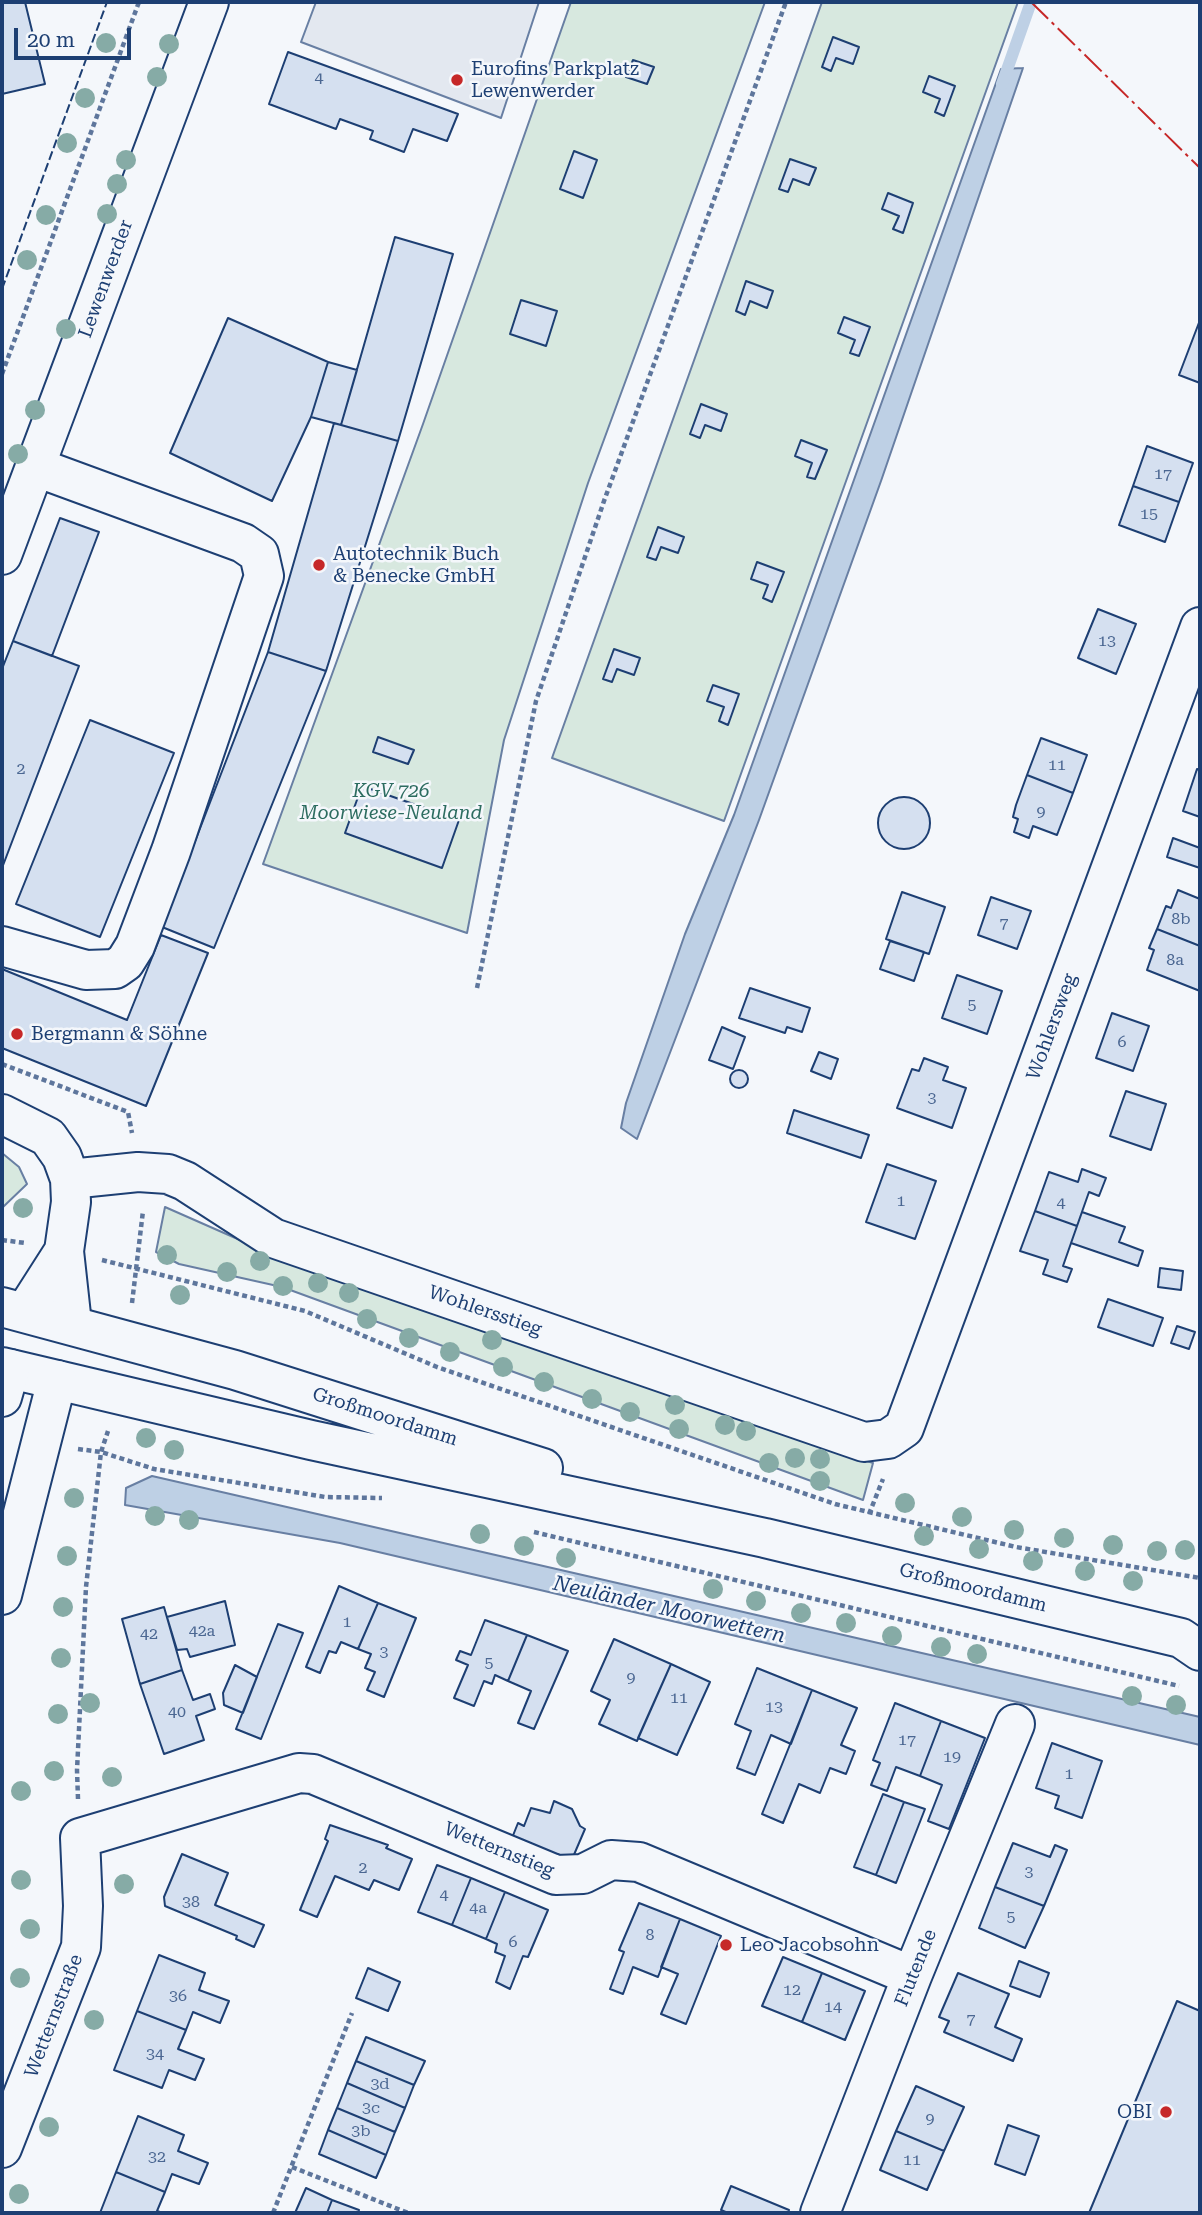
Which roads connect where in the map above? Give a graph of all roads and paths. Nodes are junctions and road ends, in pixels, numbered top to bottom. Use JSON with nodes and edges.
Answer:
{"nodes":[{"id":1,"x":139,"y":2,"type":"edge"},
{"id":2,"x":209,"y":2,"type":"edge"},
{"id":3,"x":786,"y":2,"type":"edge"},
{"id":4,"x":2,"y":374,"type":"edge"},
{"id":5,"x":36,"y":467,"type":"junction"},
{"id":6,"x":2,"y":555,"type":"edge"},
{"id":7,"x":1200,"y":627,"type":"edge"},
{"id":8,"x":2,"y":946,"type":"edge"},
{"id":9,"x":477,"y":988,"type":"dead end"},
{"id":10,"x":2,"y":1114,"type":"edge"},
{"id":11,"x":70,"y":1179,"type":"junction"},
{"id":12,"x":2,"y":1240,"type":"edge"},
{"id":13,"x":20,"y":1242,"type":"dead end"},
{"id":14,"x":64,"y":1251,"type":"junction"},
{"id":15,"x":108,"y":1261,"type":"dead end"},
{"id":16,"x":138,"y":1268,"type":"junction"},
{"id":17,"x":132,"y":1303,"type":"dead end"},
{"id":18,"x":14,"y":1309,"type":"edge"},
{"id":19,"x":72,"y":1324,"type":"junction"},
{"id":20,"x":4,"y":1378,"type":"edge"},
{"id":21,"x":57,"y":1380,"type":"junction"},
{"id":22,"x":111,"y":1420,"type":"dead end"},
{"id":23,"x":904,"y":1428,"type":"joint"},
{"id":24,"x":75,"y":1448,"type":"dead end"},
{"id":25,"x":101,"y":1452,"type":"junction"},
{"id":26,"x":390,"y":1498,"type":"dead end"},
{"id":27,"x":523,"y":1529,"type":"dead end"},
{"id":28,"x":765,"y":1538,"type":"junction"},
{"id":29,"x":1200,"y":1578,"type":"edge"},
{"id":30,"x":2,"y":1595,"type":"edge"},
{"id":31,"x":1196,"y":1641,"type":"edge"},
{"id":32,"x":1187,"y":1688,"type":"dead end"},
{"id":33,"x":1015,"y":1724,"type":"dead end"},
{"id":34,"x":80,"y":1838,"type":"junction"},
{"id":35,"x":912,"y":1976,"type":"junction"},
{"id":36,"x":352,"y":2013,"type":"dead end"},
{"id":37,"x":2,"y":2148,"type":"edge"},
{"id":38,"x":292,"y":2167,"type":"junction"},
{"id":39,"x":273,"y":2213,"type":"edge"},
{"id":40,"x":408,"y":2213,"type":"edge"},
{"id":41,"x":820,"y":2213,"type":"edge"}],
"edges":[{"from":1,"to":4,"type":"path"},
{"from":2,"to":5,"type":"main road","name":"Lewenwerder"},
{"from":3,"to":9,"type":"path"},
{"from":5,"to":6,"type":"main road","name":"Lewenwerder"},
{"from":5,"to":8,"type":"main road"},
{"from":7,"to":23,"type":"main road","name":"Wohlersweg"},
{"from":10,"to":11,"type":"main road"},
{"from":11,"to":14,"type":"main road"},
{"from":11,"to":23,"type":"main road","name":"Wohlersstieg"},
{"from":12,"to":13,"type":"path"},
{"from":14,"to":18,"type":"main road"},
{"from":14,"to":19,"type":"main road"},
{"from":15,"to":16,"type":"path"},
{"from":16,"to":17,"type":"path"},
{"from":16,"to":29,"type":"path"},
{"from":18,"to":19,"type":"main road","name":"Großmoordamm"},
{"from":18,"to":20,"type":"main road"},
{"from":19,"to":21,"type":"main road"},
{"from":19,"to":28,"type":"main road","name":"Großmoordamm"},
{"from":20,"to":21,"type":"main road","name":"Großmoordamm"},
{"from":21,"to":28,"type":"main road","name":"Großmoordamm"},
{"from":21,"to":30,"type":"main road"},
{"from":22,"to":25,"type":"path"},
{"from":24,"to":25,"type":"path"},
{"from":25,"to":26,"type":"path"},
{"from":25,"to":34,"type":"path"},
{"from":27,"to":32,"type":"path"},
{"from":28,"to":31,"type":"main road","name":"Großmoordamm"},
{"from":33,"to":35,"type":"main road","name":"Flutende"},
{"from":34,"to":35,"type":"main road","name":"Wetternstieg"},
{"from":34,"to":37,"type":"main road","name":"Wetternstraße"},
{"from":35,"to":41,"type":"main road","name":"Flutende"},
{"from":36,"to":38,"type":"path"},
{"from":38,"to":39,"type":"path"},
{"from":38,"to":40,"type":"path"}]}
